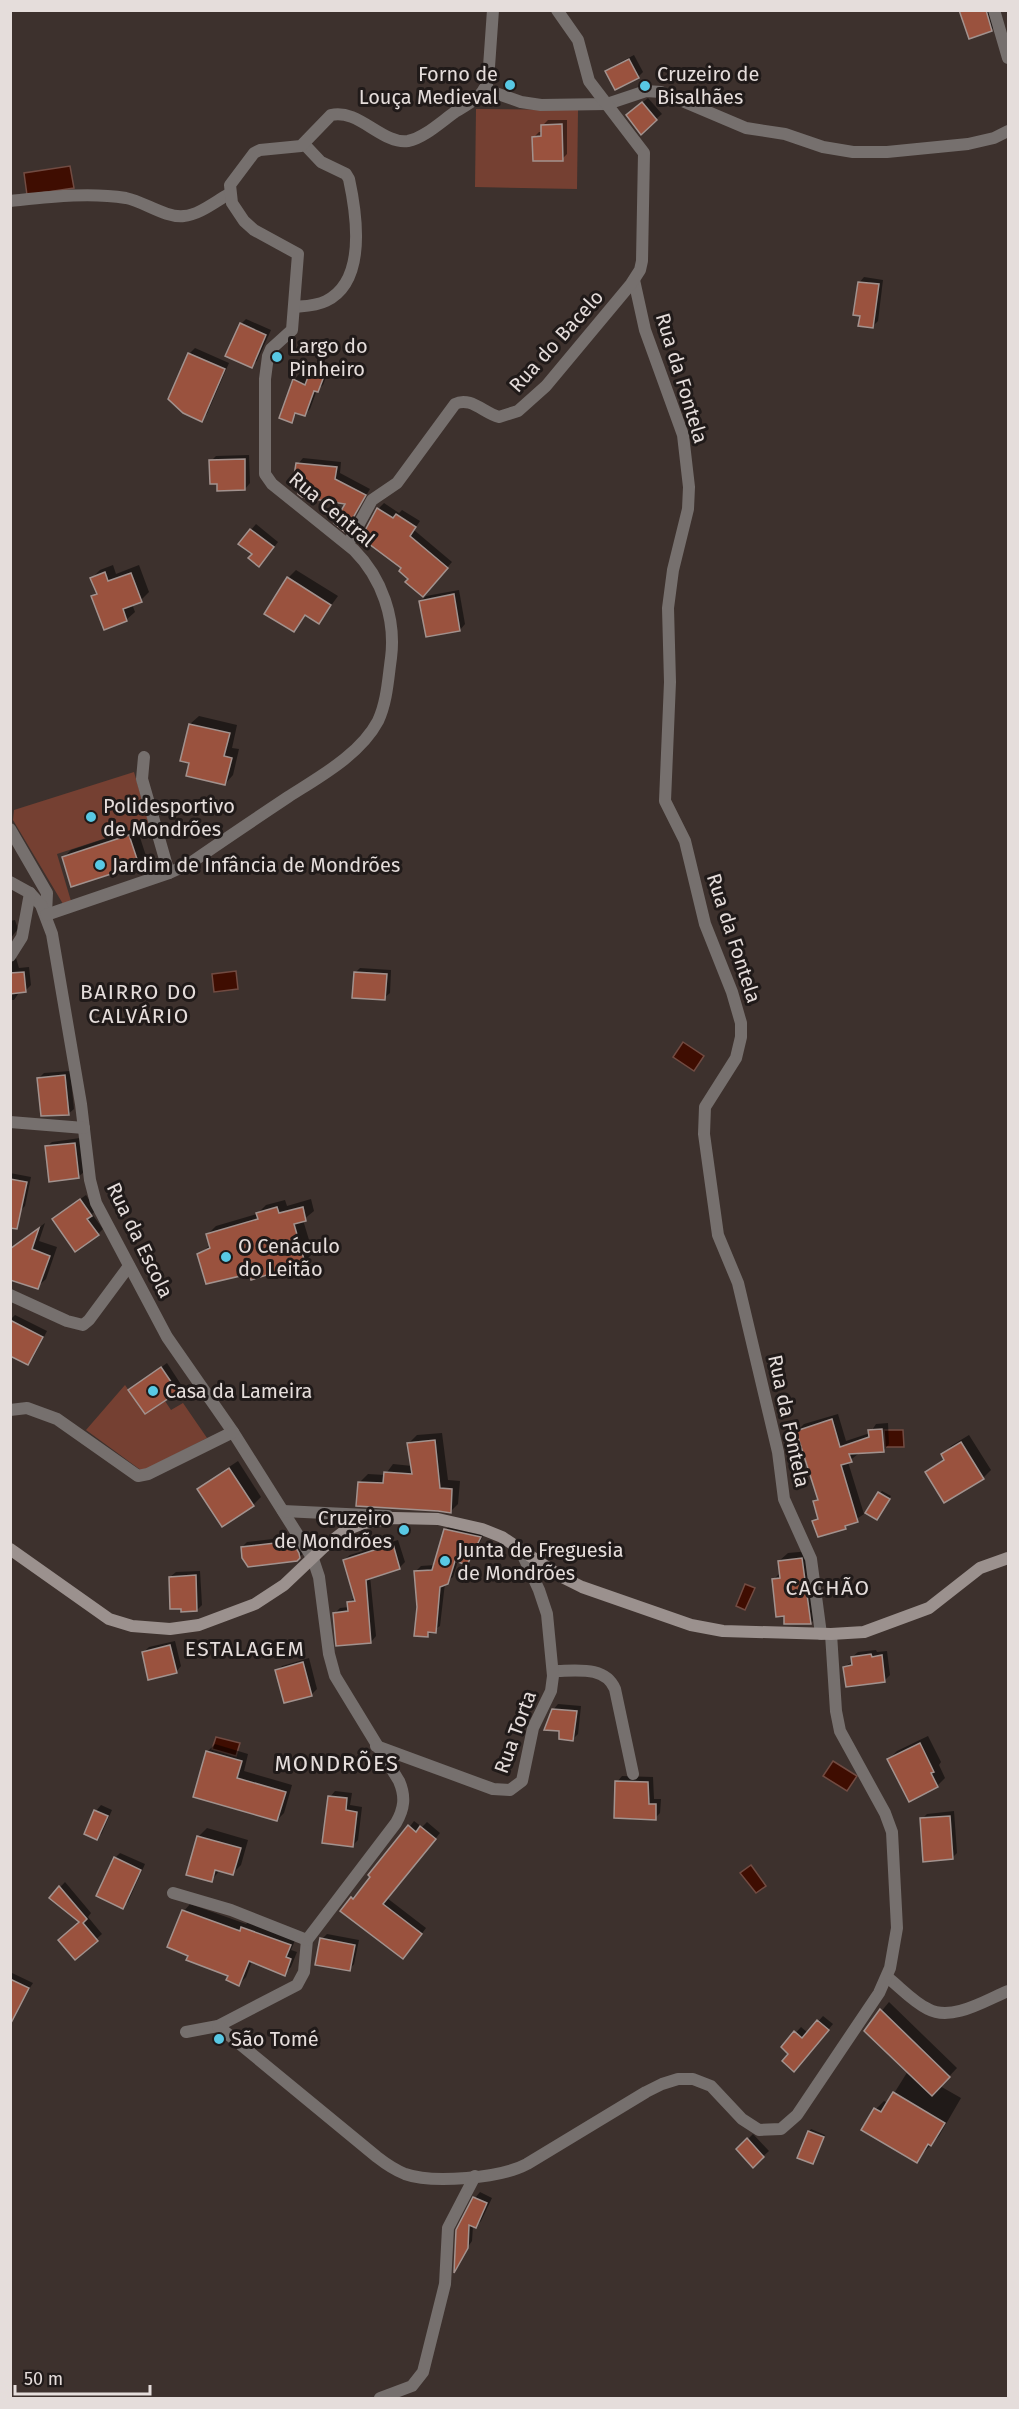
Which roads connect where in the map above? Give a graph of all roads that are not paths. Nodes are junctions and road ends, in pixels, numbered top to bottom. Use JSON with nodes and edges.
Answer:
{"nodes":[{"id":1,"x":494,"y":10,"type":"edge"},
{"id":2,"x":557,"y":10,"type":"edge"},
{"id":3,"x":994,"y":10,"type":"edge"},
{"id":4,"x":1008,"y":58,"type":"edge"},
{"id":5,"x":484,"y":89,"type":"junction"},
{"id":6,"x":605,"y":104,"type":"junction"},
{"id":7,"x":1008,"y":131,"type":"edge"},
{"id":8,"x":304,"y":144,"type":"junction"},
{"id":9,"x":229,"y":194,"type":"junction"},
{"id":10,"x":10,"y":201,"type":"edge"},
{"id":11,"x":634,"y":280,"type":"junction"},
{"id":12,"x":294,"y":307,"type":"junction"},
{"id":13,"x":348,"y":544,"type":"junction"},
{"id":14,"x":144,"y":757,"type":"dead end"},
{"id":15,"x":10,"y":829,"type":"edge"},
{"id":16,"x":169,"y":873,"type":"junction"},
{"id":17,"x":10,"y":882,"type":"edge"},
{"id":18,"x":30,"y":892,"type":"junction"},
{"id":19,"x":46,"y":915,"type":"junction"},
{"id":20,"x":10,"y":956,"type":"edge"},
{"id":21,"x":10,"y":1122,"type":"edge"},
{"id":22,"x":84,"y":1128,"type":"junction"},
{"id":23,"x":129,"y":1266,"type":"junction"},
{"id":24,"x":10,"y":1295,"type":"edge"},
{"id":25,"x":10,"y":1410,"type":"edge"},
{"id":26,"x":233,"y":1432,"type":"junction"},
{"id":27,"x":283,"y":1511,"type":"junction"},
{"id":28,"x":413,"y":1517,"type":"junction"},
{"id":29,"x":10,"y":1549,"type":"edge"},
{"id":30,"x":520,"y":1549,"type":"junction"},
{"id":31,"x":313,"y":1558,"type":"junction"},
{"id":32,"x":1008,"y":1558,"type":"edge"},
{"id":33,"x":826,"y":1634,"type":"junction"},
{"id":34,"x":553,"y":1671,"type":"junction"},
{"id":35,"x":376,"y":1746,"type":"junction"},
{"id":36,"x":633,"y":1774,"type":"dead end"},
{"id":37,"x":173,"y":1893,"type":"dead end"},
{"id":38,"x":307,"y":1940,"type":"junction"},
{"id":39,"x":887,"y":1977,"type":"junction"},
{"id":40,"x":1008,"y":1991,"type":"edge"},
{"id":41,"x":218,"y":2026,"type":"junction"},
{"id":42,"x":186,"y":2032,"type":"dead end"},
{"id":43,"x":475,"y":2176,"type":"junction"},
{"id":44,"x":380,"y":2398,"type":"edge"}],
"edges":[{"from":1,"to":5,"type":"street"},
{"from":2,"to":6,"type":"street","name":"Rua do Bacelo"},
{"from":3,"to":4,"type":"street"},
{"from":5,"to":6,"type":"street"},
{"from":5,"to":8,"type":"street"},
{"from":6,"to":7,"type":"street"},
{"from":6,"to":11,"type":"street","name":"Rua do Bacelo"},
{"from":8,"to":9,"type":"street"},
{"from":8,"to":12,"type":"street"},
{"from":9,"to":10,"type":"street"},
{"from":9,"to":12,"type":"street","name":"Rua Central"},
{"from":11,"to":13,"type":"street","name":"Rua do Bacelo"},
{"from":11,"to":33,"type":"street","name":"Rua da Fontela"},
{"from":12,"to":13,"type":"street","name":"Rua Central"},
{"from":13,"to":16,"type":"street","name":"Rua Central"},
{"from":14,"to":16,"type":"street"},
{"from":15,"to":19,"type":"street"},
{"from":16,"to":19,"type":"street","name":"Rua Central"},
{"from":17,"to":18,"type":"street"},
{"from":18,"to":19,"type":"street"},
{"from":18,"to":20,"type":"street"},
{"from":19,"to":22,"type":"street","name":"Rua da Escola"},
{"from":21,"to":22,"type":"street"},
{"from":22,"to":23,"type":"street","name":"Rua da Escola"},
{"from":23,"to":24,"type":"street"},
{"from":23,"to":26,"type":"street","name":"Rua da Escola"},
{"from":25,"to":26,"type":"street"},
{"from":26,"to":27,"type":"street","name":"Rua da Escola"},
{"from":27,"to":28,"type":"street"},
{"from":27,"to":31,"type":"street","name":"Rua da Escola"},
{"from":28,"to":30,"type":"main road"},
{"from":28,"to":31,"type":"main road"},
{"from":29,"to":31,"type":"main road"},
{"from":30,"to":33,"type":"main road"},
{"from":30,"to":34,"type":"street","name":"Rua Torta"},
{"from":31,"to":35,"type":"street","name":"Rua da Escola"},
{"from":32,"to":33,"type":"main road"},
{"from":33,"to":39,"type":"street","name":"Rua da Fontela"},
{"from":34,"to":35,"type":"street","name":"Rua Torta"},
{"from":34,"to":36,"type":"street"},
{"from":35,"to":38,"type":"street","name":"Rua da Escola"},
{"from":37,"to":38,"type":"street"},
{"from":38,"to":41,"type":"street"},
{"from":39,"to":40,"type":"street"},
{"from":39,"to":43,"type":"street","name":"Rua da Fontela"},
{"from":41,"to":42,"type":"street"},
{"from":41,"to":43,"type":"street"},
{"from":43,"to":44,"type":"street"}]}
